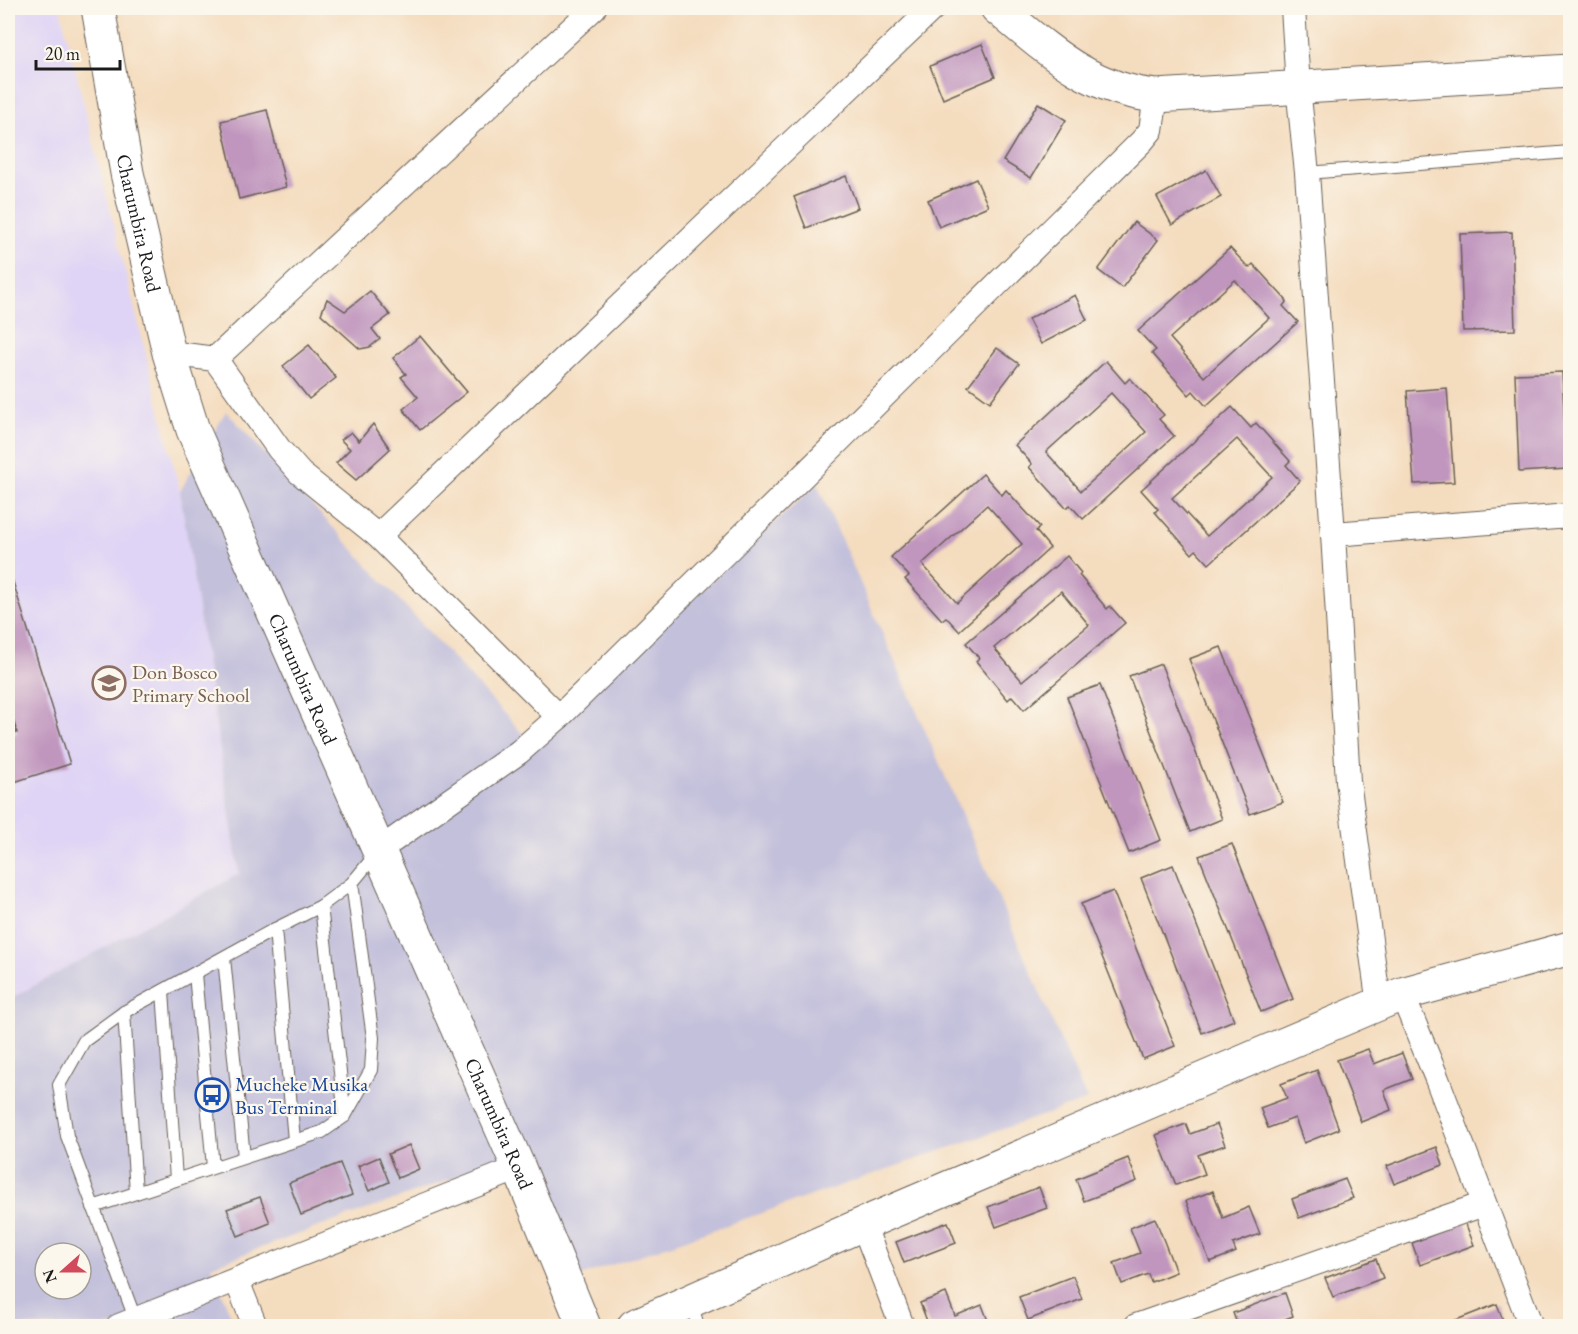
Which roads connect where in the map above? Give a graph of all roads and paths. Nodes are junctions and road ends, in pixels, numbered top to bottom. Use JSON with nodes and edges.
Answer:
{"nodes":[{"id":1,"x":98,"y":8,"type":"edge"},
{"id":2,"x":594,"y":8,"type":"edge"},
{"id":3,"x":933,"y":8,"type":"edge"},
{"id":4,"x":997,"y":8,"type":"edge"},
{"id":5,"x":1293,"y":8,"type":"edge"},
{"id":6,"x":1570,"y":71,"type":"edge"},
{"id":7,"x":1298,"y":87,"type":"junction"},
{"id":8,"x":1156,"y":96,"type":"junction"},
{"id":9,"x":1570,"y":152,"type":"edge"},
{"id":10,"x":1307,"y":173,"type":"junction"},
{"id":11,"x":169,"y":353,"type":"junction"},
{"id":12,"x":215,"y":359,"type":"junction"},
{"id":13,"x":1570,"y":516,"type":"edge"},
{"id":14,"x":1333,"y":534,"type":"junction"},
{"id":15,"x":378,"y":536,"type":"junction"},
{"id":16,"x":560,"y":717,"type":"junction"},
{"id":17,"x":379,"y":850,"type":"junction"},
{"id":18,"x":352,"y":883,"type":"junction"},
{"id":19,"x":321,"y":906,"type":"junction"},
{"id":20,"x":275,"y":929,"type":"junction"},
{"id":21,"x":1570,"y":948,"type":"edge"},
{"id":22,"x":225,"y":958,"type":"junction"},
{"id":23,"x":195,"y":974,"type":"junction"},
{"id":24,"x":163,"y":991,"type":"junction"},
{"id":25,"x":1390,"y":1000,"type":"junction"},
{"id":26,"x":124,"y":1012,"type":"junction"},
{"id":27,"x":345,"y":1116,"type":"junction"},
{"id":28,"x":294,"y":1140,"type":"junction"},
{"id":29,"x":244,"y":1157,"type":"junction"},
{"id":30,"x":213,"y":1167,"type":"junction"},
{"id":31,"x":519,"y":1168,"type":"junction"},
{"id":32,"x":176,"y":1179,"type":"junction"},
{"id":33,"x":136,"y":1192,"type":"junction"},
{"id":34,"x":1484,"y":1204,"type":"junction"},
{"id":35,"x":93,"y":1207,"type":"junction"},
{"id":36,"x":863,"y":1224,"type":"junction"},
{"id":37,"x":237,"y":1281,"type":"junction"},
{"id":38,"x":694,"y":1314,"type":"edge"},
{"id":39,"x":131,"y":1325,"type":"edge"},
{"id":40,"x":255,"y":1326,"type":"edge"},
{"id":41,"x":584,"y":1326,"type":"edge"},
{"id":42,"x":634,"y":1326,"type":"edge"},
{"id":43,"x":902,"y":1326,"type":"edge"},
{"id":44,"x":1136,"y":1326,"type":"edge"},
{"id":45,"x":1531,"y":1326,"type":"edge"}],
"edges":[{"from":1,"to":11,"type":"street","name":"Charumbira Road"},
{"from":2,"to":12,"type":"street"},
{"from":3,"to":15,"type":"street"},
{"from":4,"to":8,"type":"street"},
{"from":5,"to":7,"type":"street"},
{"from":6,"to":7,"type":"street"},
{"from":7,"to":8,"type":"street"},
{"from":7,"to":10,"type":"street"},
{"from":8,"to":16,"type":"street"},
{"from":9,"to":10,"type":"lane"},
{"from":10,"to":14,"type":"street"},
{"from":11,"to":12,"type":"street"},
{"from":11,"to":17,"type":"street","name":"Charumbira Road"},
{"from":12,"to":15,"type":"street"},
{"from":13,"to":14,"type":"street"},
{"from":14,"to":25,"type":"street"},
{"from":15,"to":16,"type":"street"},
{"from":16,"to":17,"type":"street"},
{"from":17,"to":18,"type":"lane"},
{"from":17,"to":31,"type":"street","name":"Charumbira Road"},
{"from":18,"to":19,"type":"lane"},
{"from":18,"to":27,"type":"lane"},
{"from":19,"to":20,"type":"lane"},
{"from":19,"to":27,"type":"lane"},
{"from":20,"to":22,"type":"lane"},
{"from":20,"to":28,"type":"lane"},
{"from":21,"to":25,"type":"street"},
{"from":22,"to":23,"type":"lane"},
{"from":22,"to":29,"type":"lane"},
{"from":23,"to":24,"type":"lane"},
{"from":23,"to":30,"type":"lane"},
{"from":24,"to":26,"type":"lane"},
{"from":24,"to":32,"type":"lane"},
{"from":25,"to":34,"type":"street"},
{"from":25,"to":36,"type":"street"},
{"from":26,"to":33,"type":"lane"},
{"from":26,"to":35,"type":"lane"},
{"from":27,"to":28,"type":"lane"},
{"from":28,"to":29,"type":"lane"},
{"from":29,"to":30,"type":"lane"},
{"from":30,"to":32,"type":"lane"},
{"from":31,"to":37,"type":"street"},
{"from":31,"to":41,"type":"street","name":"Charumbira Road"},
{"from":32,"to":33,"type":"lane"},
{"from":33,"to":35,"type":"lane"},
{"from":34,"to":44,"type":"street"},
{"from":34,"to":45,"type":"street"},
{"from":35,"to":39,"type":"lane"},
{"from":36,"to":38,"type":"street"},
{"from":36,"to":43,"type":"street"},
{"from":37,"to":39,"type":"street"},
{"from":37,"to":40,"type":"street"},
{"from":38,"to":42,"type":"street"}]}
